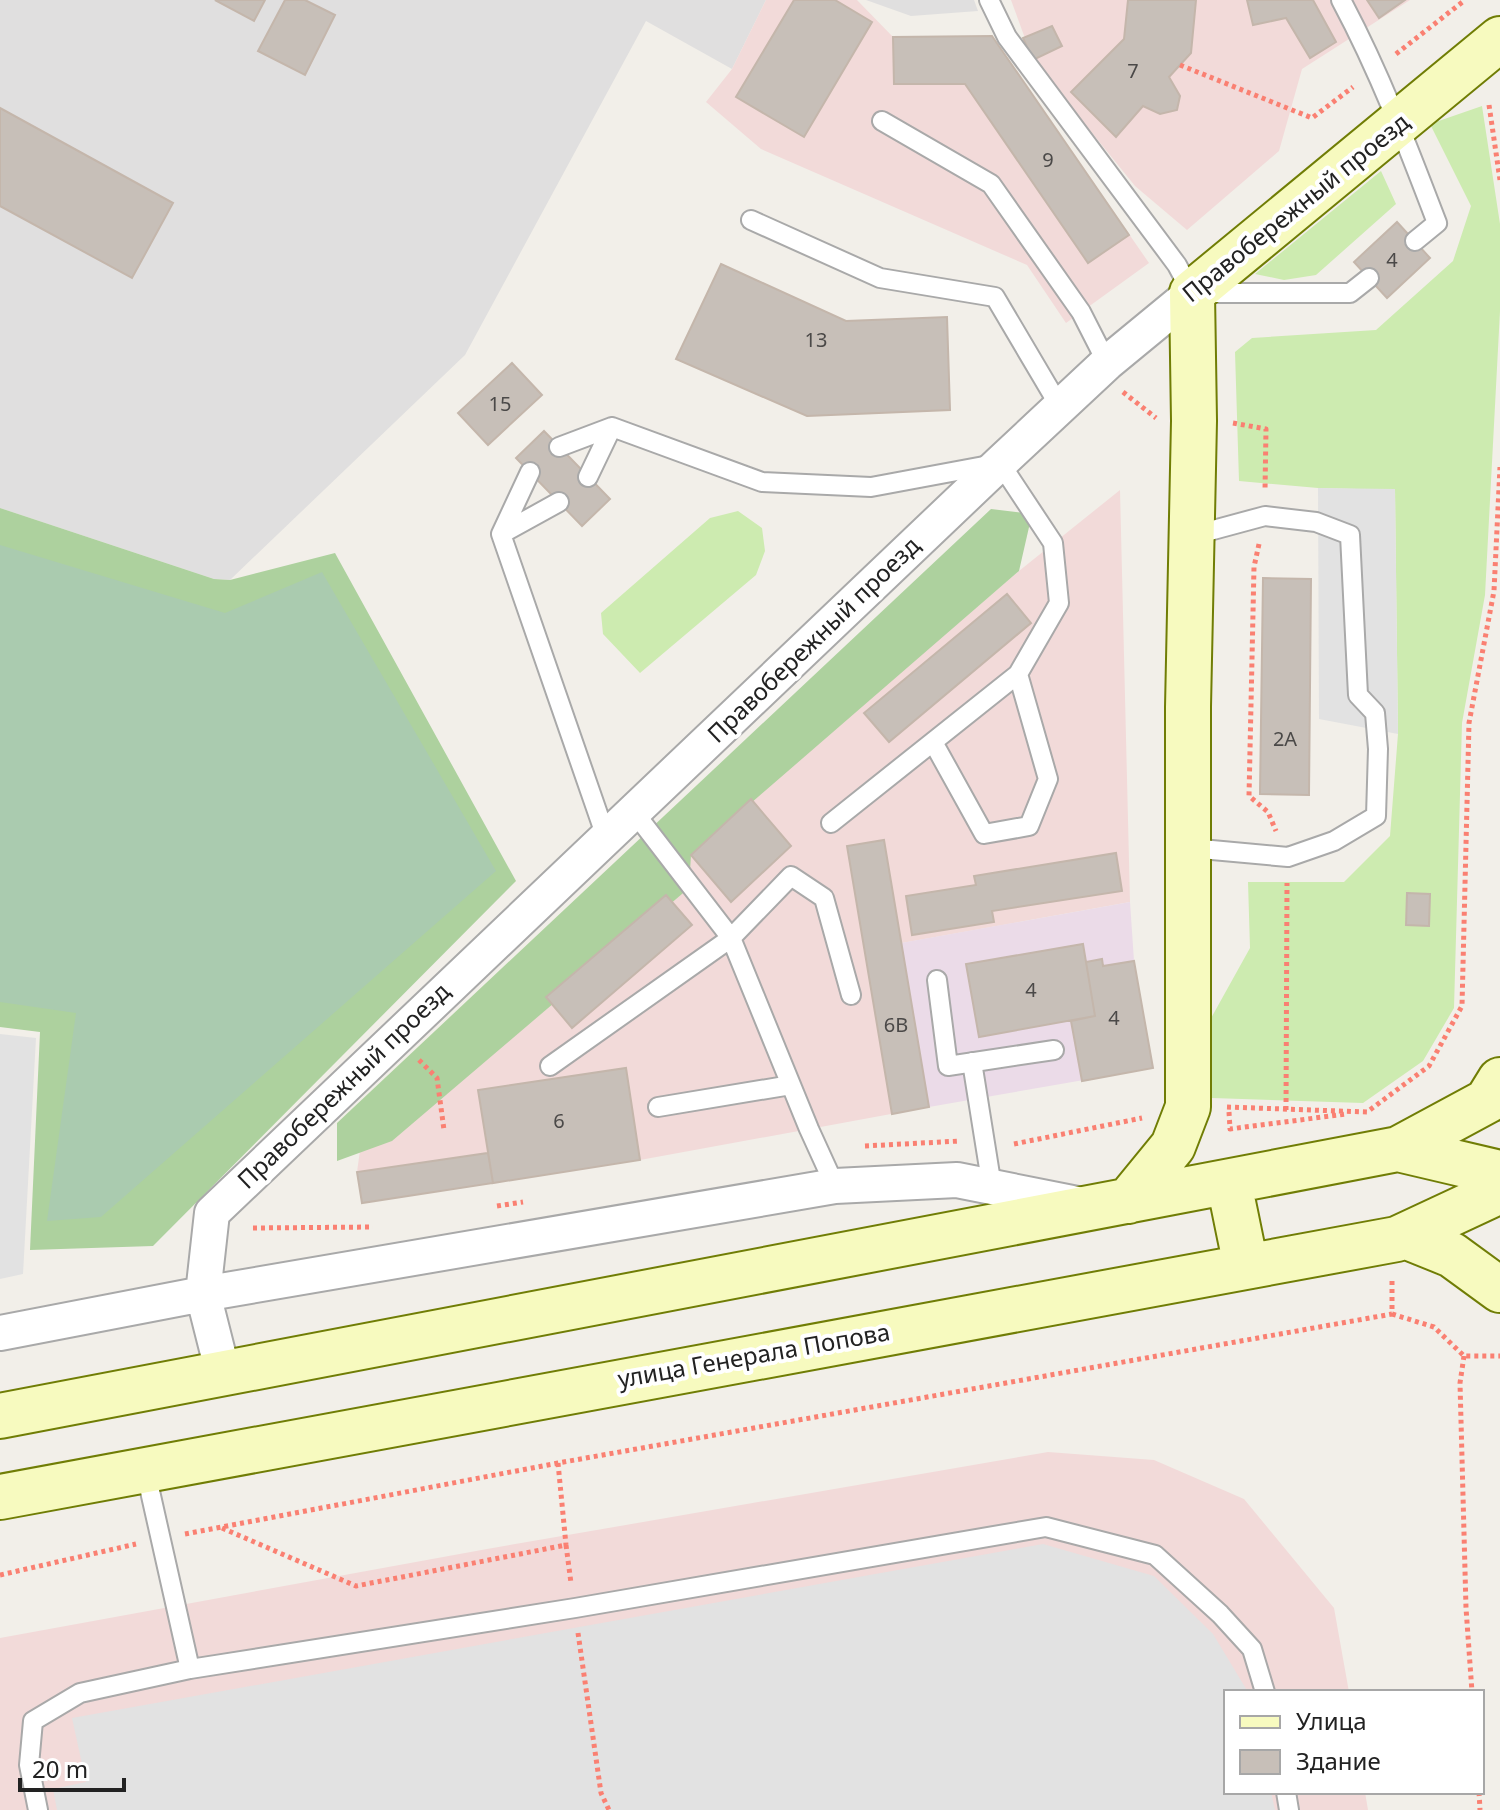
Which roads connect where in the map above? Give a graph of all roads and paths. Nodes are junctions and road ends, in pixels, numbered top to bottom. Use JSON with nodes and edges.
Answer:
{"nodes":[{"id":1,"x":989,"y":0,"type":"edge"},
{"id":2,"x":1341,"y":0,"type":"edge"},
{"id":3,"x":1465,"y":0,"type":"edge"},
{"id":4,"x":1500,"y":39,"type":"edge"},
{"id":5,"x":1180,"y":65,"type":"dead end"},
{"id":6,"x":1375,"y":70,"type":"junction"},
{"id":7,"x":1453,"y":79,"type":"junction"},
{"id":8,"x":1494,"y":90,"type":"edge"},
{"id":9,"x":882,"y":121,"type":"dead end"},
{"id":10,"x":1399,"y":124,"type":"junction"},
{"id":11,"x":1500,"y":180,"type":"edge"},
{"id":12,"x":751,"y":220,"type":"dead end"},
{"id":13,"x":1415,"y":241,"type":"dead end"},
{"id":14,"x":1369,"y":278,"type":"dead end"},
{"id":15,"x":1192,"y":293,"type":"junction"},
{"id":16,"x":1103,"y":367,"type":"junction"},
{"id":17,"x":1060,"y":407,"type":"junction"},
{"id":18,"x":1194,"y":421,"type":"junction"},
{"id":19,"x":612,"y":427,"type":"junction"},
{"id":20,"x":559,"y":447,"type":"dead end"},
{"id":21,"x":1000,"y":463,"type":"junction"},
{"id":22,"x":1500,"y":467,"type":"edge"},
{"id":23,"x":530,"y":472,"type":"dead end"},
{"id":24,"x":588,"y":477,"type":"dead end"},
{"id":25,"x":559,"y":502,"type":"dead end"},
{"id":26,"x":1265,"y":516,"type":"junction"},
{"id":27,"x":501,"y":534,"type":"junction"},
{"id":28,"x":1191,"y":536,"type":"junction"},
{"id":29,"x":1018,"y":674,"type":"junction"},
{"id":30,"x":933,"y":742,"type":"junction"},
{"id":31,"x":634,"y":812,"type":"junction"},
{"id":32,"x":831,"y":823,"type":"dead end"},
{"id":33,"x":606,"y":837,"type":"junction"},
{"id":34,"x":1190,"y":848,"type":"junction"},
{"id":35,"x":1288,"y":857,"type":"junction"},
{"id":36,"x":731,"y":938,"type":"junction"},
{"id":37,"x":937,"y":980,"type":"dead end"},
{"id":38,"x":851,"y":995,"type":"dead end"},
{"id":39,"x":396,"y":1036,"type":"junction"},
{"id":40,"x":1054,"y":1050,"type":"dead end"},
{"id":41,"x":972,"y":1062,"type":"junction"},
{"id":42,"x":550,"y":1066,"type":"dead end"},
{"id":43,"x":1500,"y":1080,"type":"edge"},
{"id":44,"x":791,"y":1085,"type":"junction"},
{"id":45,"x":1214,"y":1106,"type":"dead end"},
{"id":46,"x":658,"y":1107,"type":"dead end"},
{"id":47,"x":1228,"y":1107,"type":"junction"},
{"id":48,"x":1286,"y":1110,"type":"junction"},
{"id":49,"x":1367,"y":1112,"type":"junction"},
{"id":50,"x":1151,"y":1117,"type":"dead end"},
{"id":51,"x":444,"y":1130,"type":"dead end"},
{"id":52,"x":965,"y":1141,"type":"dead end"},
{"id":53,"x":1014,"y":1144,"type":"dead end"},
{"id":54,"x":865,"y":1146,"type":"dead end"},
{"id":55,"x":1398,"y":1149,"type":"junction"},
{"id":56,"x":1500,"y":1173,"type":"edge"},
{"id":57,"x":1229,"y":1183,"type":"junction"},
{"id":58,"x":835,"y":1186,"type":"junction"},
{"id":59,"x":992,"y":1187,"type":"junction"},
{"id":60,"x":1500,"y":1191,"type":"edge"},
{"id":61,"x":525,"y":1202,"type":"dead end"},
{"id":62,"x":1111,"y":1204,"type":"junction"},
{"id":63,"x":486,"y":1209,"type":"dead end"},
{"id":64,"x":383,"y":1227,"type":"dead end"},
{"id":65,"x":253,"y":1228,"type":"dead end"},
{"id":66,"x":1405,"y":1236,"type":"junction"},
{"id":67,"x":1246,"y":1266,"type":"junction"},
{"id":68,"x":1392,"y":1281,"type":"dead end"},
{"id":69,"x":1500,"y":1290,"type":"edge"},
{"id":70,"x":203,"y":1294,"type":"junction"},
{"id":71,"x":1392,"y":1314,"type":"junction"},
{"id":72,"x":0,"y":1333,"type":"edge"},
{"id":73,"x":1464,"y":1356,"type":"junction"},
{"id":74,"x":1500,"y":1356,"type":"edge"},
{"id":75,"x":223,"y":1373,"type":"junction"},
{"id":76,"x":0,"y":1416,"type":"edge"},
{"id":77,"x":558,"y":1463,"type":"junction"},
{"id":78,"x":145,"y":1468,"type":"junction"},
{"id":79,"x":0,"y":1497,"type":"edge"},
{"id":80,"x":160,"y":1538,"type":"junction"},
{"id":81,"x":566,"y":1545,"type":"dead end"},
{"id":82,"x":0,"y":1575,"type":"edge"},
{"id":83,"x":190,"y":1669,"type":"junction"},
{"id":84,"x":1264,"y":1690,"type":"edge"},
{"id":85,"x":1472,"y":1690,"type":"edge"},
{"id":86,"x":38,"y":1810,"type":"edge"}],
"edges":[{"from":1,"to":15,"type":"lane"},
{"from":2,"to":6,"type":"lane"},
{"from":3,"to":6,"type":"path"},
{"from":4,"to":7,"type":"main road","name":"Правобережный проезд"},
{"from":5,"to":6,"type":"path"},
{"from":6,"to":10,"type":"lane"},
{"from":7,"to":8,"type":"main road"},
{"from":7,"to":10,"type":"main road","name":"Правобережный проезд"},
{"from":8,"to":11,"type":"path"},
{"from":9,"to":16,"type":"lane"},
{"from":10,"to":13,"type":"lane"},
{"from":10,"to":15,"type":"main road","name":"Правобережный проезд"},
{"from":12,"to":17,"type":"lane"},
{"from":14,"to":15,"type":"lane"},
{"from":15,"to":16,"type":"street","name":"Правобережный проезд"},
{"from":15,"to":18,"type":"main road"},
{"from":16,"to":17,"type":"street","name":"Правобережный проезд"},
{"from":16,"to":18,"type":"path"},
{"from":17,"to":21,"type":"street","name":"Правобережный проезд"},
{"from":18,"to":26,"type":"path"},
{"from":18,"to":28,"type":"main road"},
{"from":19,"to":20,"type":"lane"},
{"from":19,"to":21,"type":"lane"},
{"from":19,"to":24,"type":"lane"},
{"from":21,"to":29,"type":"lane"},
{"from":21,"to":31,"type":"street","name":"Правобережный проезд"},
{"from":22,"to":49,"type":"path"},
{"from":23,"to":27,"type":"lane"},
{"from":25,"to":27,"type":"lane"},
{"from":26,"to":28,"type":"lane"},
{"from":26,"to":35,"type":"path"},
{"from":26,"to":35,"type":"lane"},
{"from":27,"to":33,"type":"lane"},
{"from":28,"to":34,"type":"main road"},
{"from":29,"to":30,"type":"lane"},
{"from":29,"to":30,"type":"lane"},
{"from":30,"to":32,"type":"lane"},
{"from":31,"to":33,"type":"street","name":"Правобережный проезд"},
{"from":31,"to":36,"type":"lane"},
{"from":33,"to":39,"type":"street","name":"Правобережный проезд"},
{"from":34,"to":35,"type":"lane"},
{"from":34,"to":62,"type":"main road"},
{"from":35,"to":48,"type":"path"},
{"from":36,"to":38,"type":"lane"},
{"from":36,"to":42,"type":"lane"},
{"from":36,"to":44,"type":"lane"},
{"from":37,"to":41,"type":"lane"},
{"from":39,"to":51,"type":"path"},
{"from":39,"to":70,"type":"street","name":"Правобережный проезд"},
{"from":40,"to":41,"type":"lane"},
{"from":41,"to":59,"type":"lane"},
{"from":43,"to":55,"type":"main road"},
{"from":44,"to":46,"type":"lane"},
{"from":44,"to":58,"type":"lane"},
{"from":45,"to":47,"type":"path"},
{"from":47,"to":48,"type":"path"},
{"from":47,"to":49,"type":"path"},
{"from":48,"to":49,"type":"path"},
{"from":50,"to":53,"type":"path"},
{"from":52,"to":54,"type":"path"},
{"from":55,"to":56,"type":"main road"},
{"from":55,"to":57,"type":"main road"},
{"from":57,"to":62,"type":"main road"},
{"from":57,"to":67,"type":"main road"},
{"from":58,"to":59,"type":"street"},
{"from":58,"to":70,"type":"street"},
{"from":59,"to":62,"type":"street"},
{"from":60,"to":66,"type":"main road","name":"улица Генерала Попова"},
{"from":61,"to":63,"type":"path"},
{"from":62,"to":75,"type":"main road"},
{"from":64,"to":65,"type":"path"},
{"from":66,"to":67,"type":"main road","name":"улица Генерала Попова"},
{"from":66,"to":69,"type":"main road"},
{"from":67,"to":78,"type":"main road","name":"улица Генерала Попова"},
{"from":68,"to":71,"type":"path"},
{"from":70,"to":72,"type":"street"},
{"from":70,"to":75,"type":"street"},
{"from":71,"to":73,"type":"path"},
{"from":71,"to":77,"type":"path"},
{"from":73,"to":74,"type":"path"},
{"from":73,"to":85,"type":"path"},
{"from":75,"to":76,"type":"main road"},
{"from":77,"to":80,"type":"path"},
{"from":77,"to":81,"type":"path"},
{"from":78,"to":79,"type":"main road","name":"улица Генерала Попова"},
{"from":78,"to":80,"type":"lane"},
{"from":80,"to":82,"type":"path"},
{"from":80,"to":83,"type":"lane"},
{"from":83,"to":84,"type":"lane"},
{"from":83,"to":86,"type":"lane"}]}
